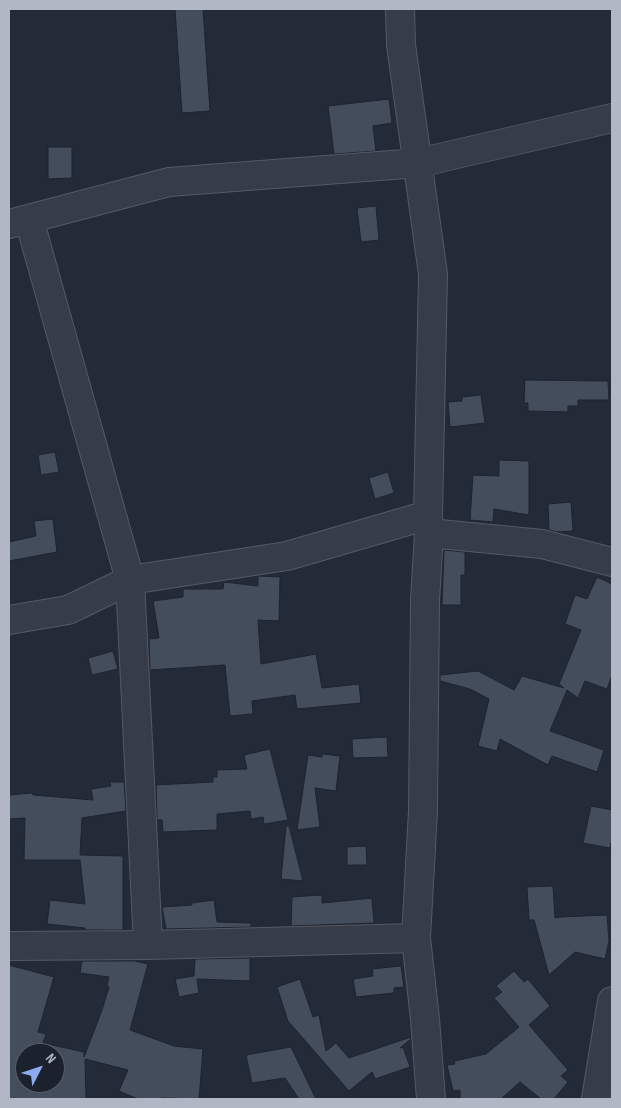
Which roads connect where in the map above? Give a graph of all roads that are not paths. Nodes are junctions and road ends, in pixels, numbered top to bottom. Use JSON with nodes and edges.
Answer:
{"nodes":[{"id":1,"x":400,"y":9,"type":"edge"},
{"id":2,"x":612,"y":118,"type":"edge"},
{"id":3,"x":418,"y":163,"type":"junction"},
{"id":4,"x":19,"y":222,"type":"edge"},
{"id":5,"x":429,"y":524,"type":"junction"},
{"id":6,"x":612,"y":562,"type":"edge"},
{"id":7,"x":130,"y":580,"type":"junction"},
{"id":8,"x":9,"y":620,"type":"edge"},
{"id":9,"x":416,"y":938,"type":"junction"},
{"id":10,"x":148,"y":945,"type":"junction"},
{"id":11,"x":9,"y":946,"type":"edge"},
{"id":12,"x":612,"y":1001,"type":"edge"},
{"id":13,"x":431,"y":1099,"type":"edge"},
{"id":14,"x":596,"y":1099,"type":"edge"}],
"edges":[{"from":1,"to":3,"type":"street"},
{"from":2,"to":3,"type":"street"},
{"from":3,"to":4,"type":"street"},
{"from":3,"to":5,"type":"street"},
{"from":4,"to":7,"type":"street"},
{"from":5,"to":6,"type":"street"},
{"from":5,"to":7,"type":"street"},
{"from":5,"to":9,"type":"street"},
{"from":7,"to":8,"type":"street"},
{"from":7,"to":10,"type":"street"},
{"from":9,"to":10,"type":"street"},
{"from":9,"to":13,"type":"street"},
{"from":10,"to":11,"type":"street"},
{"from":12,"to":14,"type":"street"}]}
